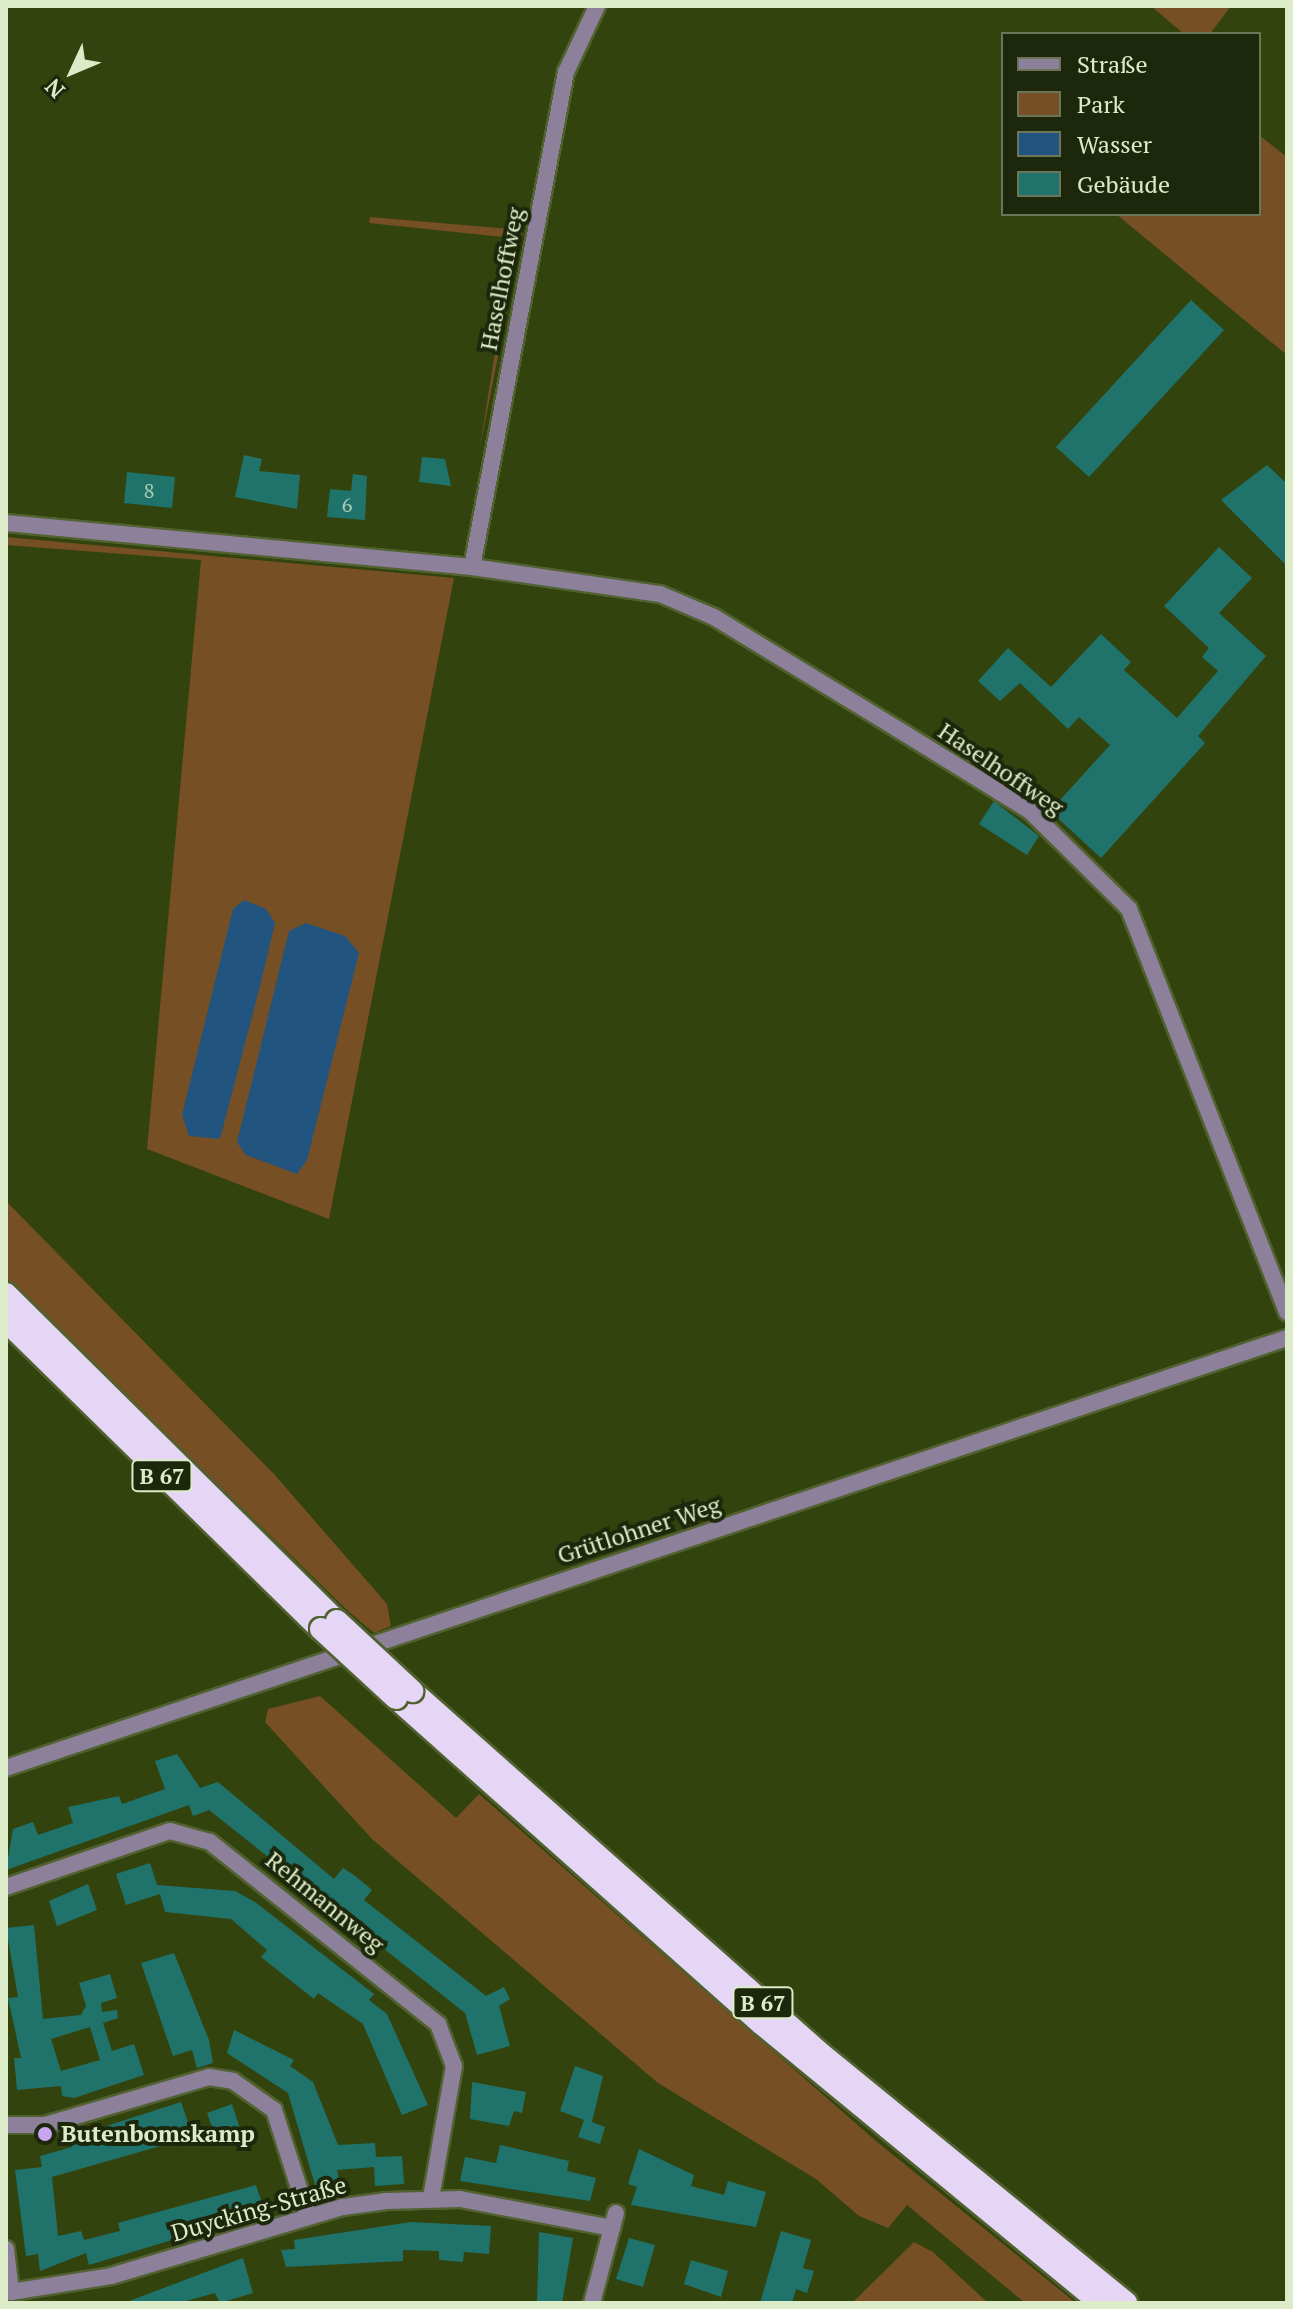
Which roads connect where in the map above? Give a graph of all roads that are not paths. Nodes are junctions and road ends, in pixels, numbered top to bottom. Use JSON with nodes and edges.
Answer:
{"nodes":[{"id":1,"x":597,"y":6,"type":"edge"},
{"id":2,"x":6,"y":523,"type":"edge"},
{"id":3,"x":472,"y":567,"type":"junction"},
{"id":4,"x":6,"y":1294,"type":"edge"},
{"id":5,"x":1287,"y":1312,"type":"edge"},
{"id":6,"x":6,"y":1321,"type":"edge"},
{"id":7,"x":1287,"y":1338,"type":"edge"},
{"id":8,"x":329,"y":1625,"type":"junction"},
{"id":9,"x":404,"y":1695,"type":"junction"},
{"id":10,"x":6,"y":1768,"type":"edge"},
{"id":11,"x":6,"y":1887,"type":"edge"},
{"id":12,"x":6,"y":2125,"type":"edge"},
{"id":13,"x":431,"y":2198,"type":"junction"},
{"id":14,"x":308,"y":2216,"type":"junction"},
{"id":15,"x":6,"y":2249,"type":"edge"},
{"id":16,"x":592,"y":2303,"type":"edge"},
{"id":17,"x":1100,"y":2303,"type":"edge"},
{"id":18,"x":1126,"y":2303,"type":"edge"}],
"edges":[{"from":1,"to":3,"type":"street","name":"Haselhoffweg"},
{"from":2,"to":3,"type":"street","name":"Haselhoffweg"},
{"from":3,"to":5,"type":"street","name":"Haselhoffweg"},
{"from":4,"to":8,"type":"highway","number":"B 67"},
{"from":6,"to":8,"type":"highway","number":"B 67"},
{"from":7,"to":10,"type":"street","name":"Grütlohner Weg"},
{"from":8,"to":9,"type":"highway","number":"B 67","bridge":true},
{"from":9,"to":17,"type":"highway","number":"B 67"},
{"from":9,"to":18,"type":"highway","number":"B 67"},
{"from":11,"to":13,"type":"street","name":"Rehmannweg"},
{"from":12,"to":14,"type":"street"},
{"from":13,"to":14,"type":"street","name":"Duycking-Straße"},
{"from":13,"to":16,"type":"street","name":"Duycking-Straße"},
{"from":14,"to":15,"type":"street","name":"Duycking-Straße"}]}
